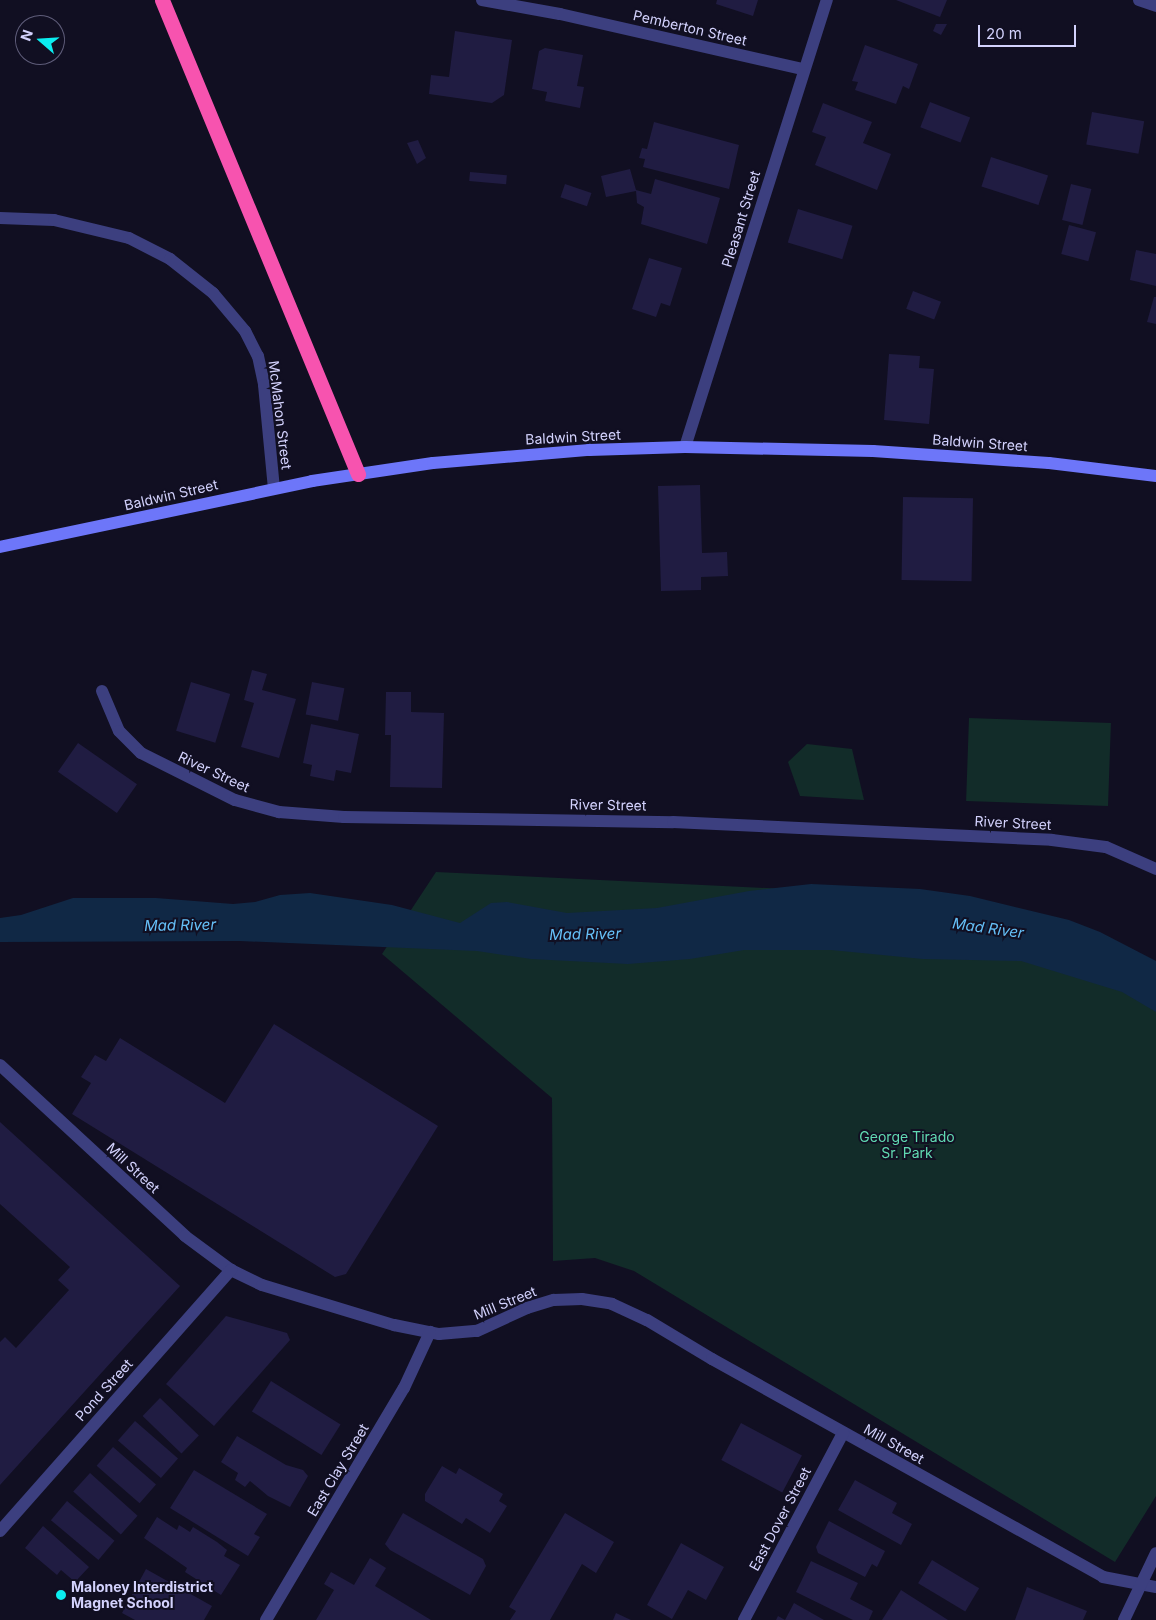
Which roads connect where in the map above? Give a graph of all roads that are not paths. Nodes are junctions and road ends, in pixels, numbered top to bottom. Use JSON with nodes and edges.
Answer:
{"nodes":[{"id":1,"x":162,"y":0,"type":"edge"},
{"id":2,"x":482,"y":0,"type":"edge"},
{"id":3,"x":827,"y":0,"type":"edge"},
{"id":4,"x":1139,"y":0,"type":"edge"},
{"id":5,"x":1156,"y":6,"type":"edge"},
{"id":6,"x":803,"y":69,"type":"junction"},
{"id":7,"x":0,"y":218,"type":"edge"},
{"id":8,"x":685,"y":447,"type":"junction"},
{"id":9,"x":358,"y":474,"type":"junction"},
{"id":10,"x":1156,"y":476,"type":"edge"},
{"id":11,"x":274,"y":488,"type":"junction"},
{"id":12,"x":0,"y":547,"type":"edge"},
{"id":13,"x":102,"y":691,"type":"dead end"},
{"id":14,"x":1156,"y":869,"type":"edge"},
{"id":15,"x":0,"y":1065,"type":"edge"},
{"id":16,"x":231,"y":1270,"type":"junction"},
{"id":17,"x":430,"y":1332,"type":"junction"},
{"id":18,"x":843,"y":1433,"type":"junction"},
{"id":19,"x":0,"y":1531,"type":"edge"},
{"id":20,"x":1156,"y":1554,"type":"edge"},
{"id":21,"x":1139,"y":1585,"type":"junction"},
{"id":22,"x":1156,"y":1587,"type":"edge"},
{"id":23,"x":266,"y":1620,"type":"edge"},
{"id":24,"x":744,"y":1620,"type":"edge"},
{"id":25,"x":1124,"y":1620,"type":"edge"}],
"edges":[{"from":1,"to":9,"type":"highway"},
{"from":2,"to":6,"type":"street","name":"Pemberton Street"},
{"from":3,"to":6,"type":"street","name":"Pleasant Street"},
{"from":4,"to":5,"type":"street"},
{"from":6,"to":8,"type":"street","name":"Pleasant Street"},
{"from":7,"to":11,"type":"street","name":"McMahon Street"},
{"from":8,"to":9,"type":"main road","name":"Baldwin Street"},
{"from":8,"to":10,"type":"main road","name":"Baldwin Street"},
{"from":9,"to":11,"type":"main road","name":"Baldwin Street"},
{"from":11,"to":12,"type":"main road","name":"Baldwin Street"},
{"from":13,"to":14,"type":"street","name":"River Street"},
{"from":15,"to":16,"type":"street","name":"Mill Street"},
{"from":16,"to":17,"type":"street","name":"Mill Street"},
{"from":16,"to":19,"type":"street","name":"Pond Street"},
{"from":17,"to":18,"type":"street","name":"Mill Street"},
{"from":17,"to":23,"type":"street","name":"East Clay Street"},
{"from":18,"to":21,"type":"street","name":"Mill Street"},
{"from":18,"to":24,"type":"street","name":"East Dover Street"},
{"from":20,"to":21,"type":"street"},
{"from":21,"to":22,"type":"street","name":"Mill Street"},
{"from":21,"to":25,"type":"street"}]}
